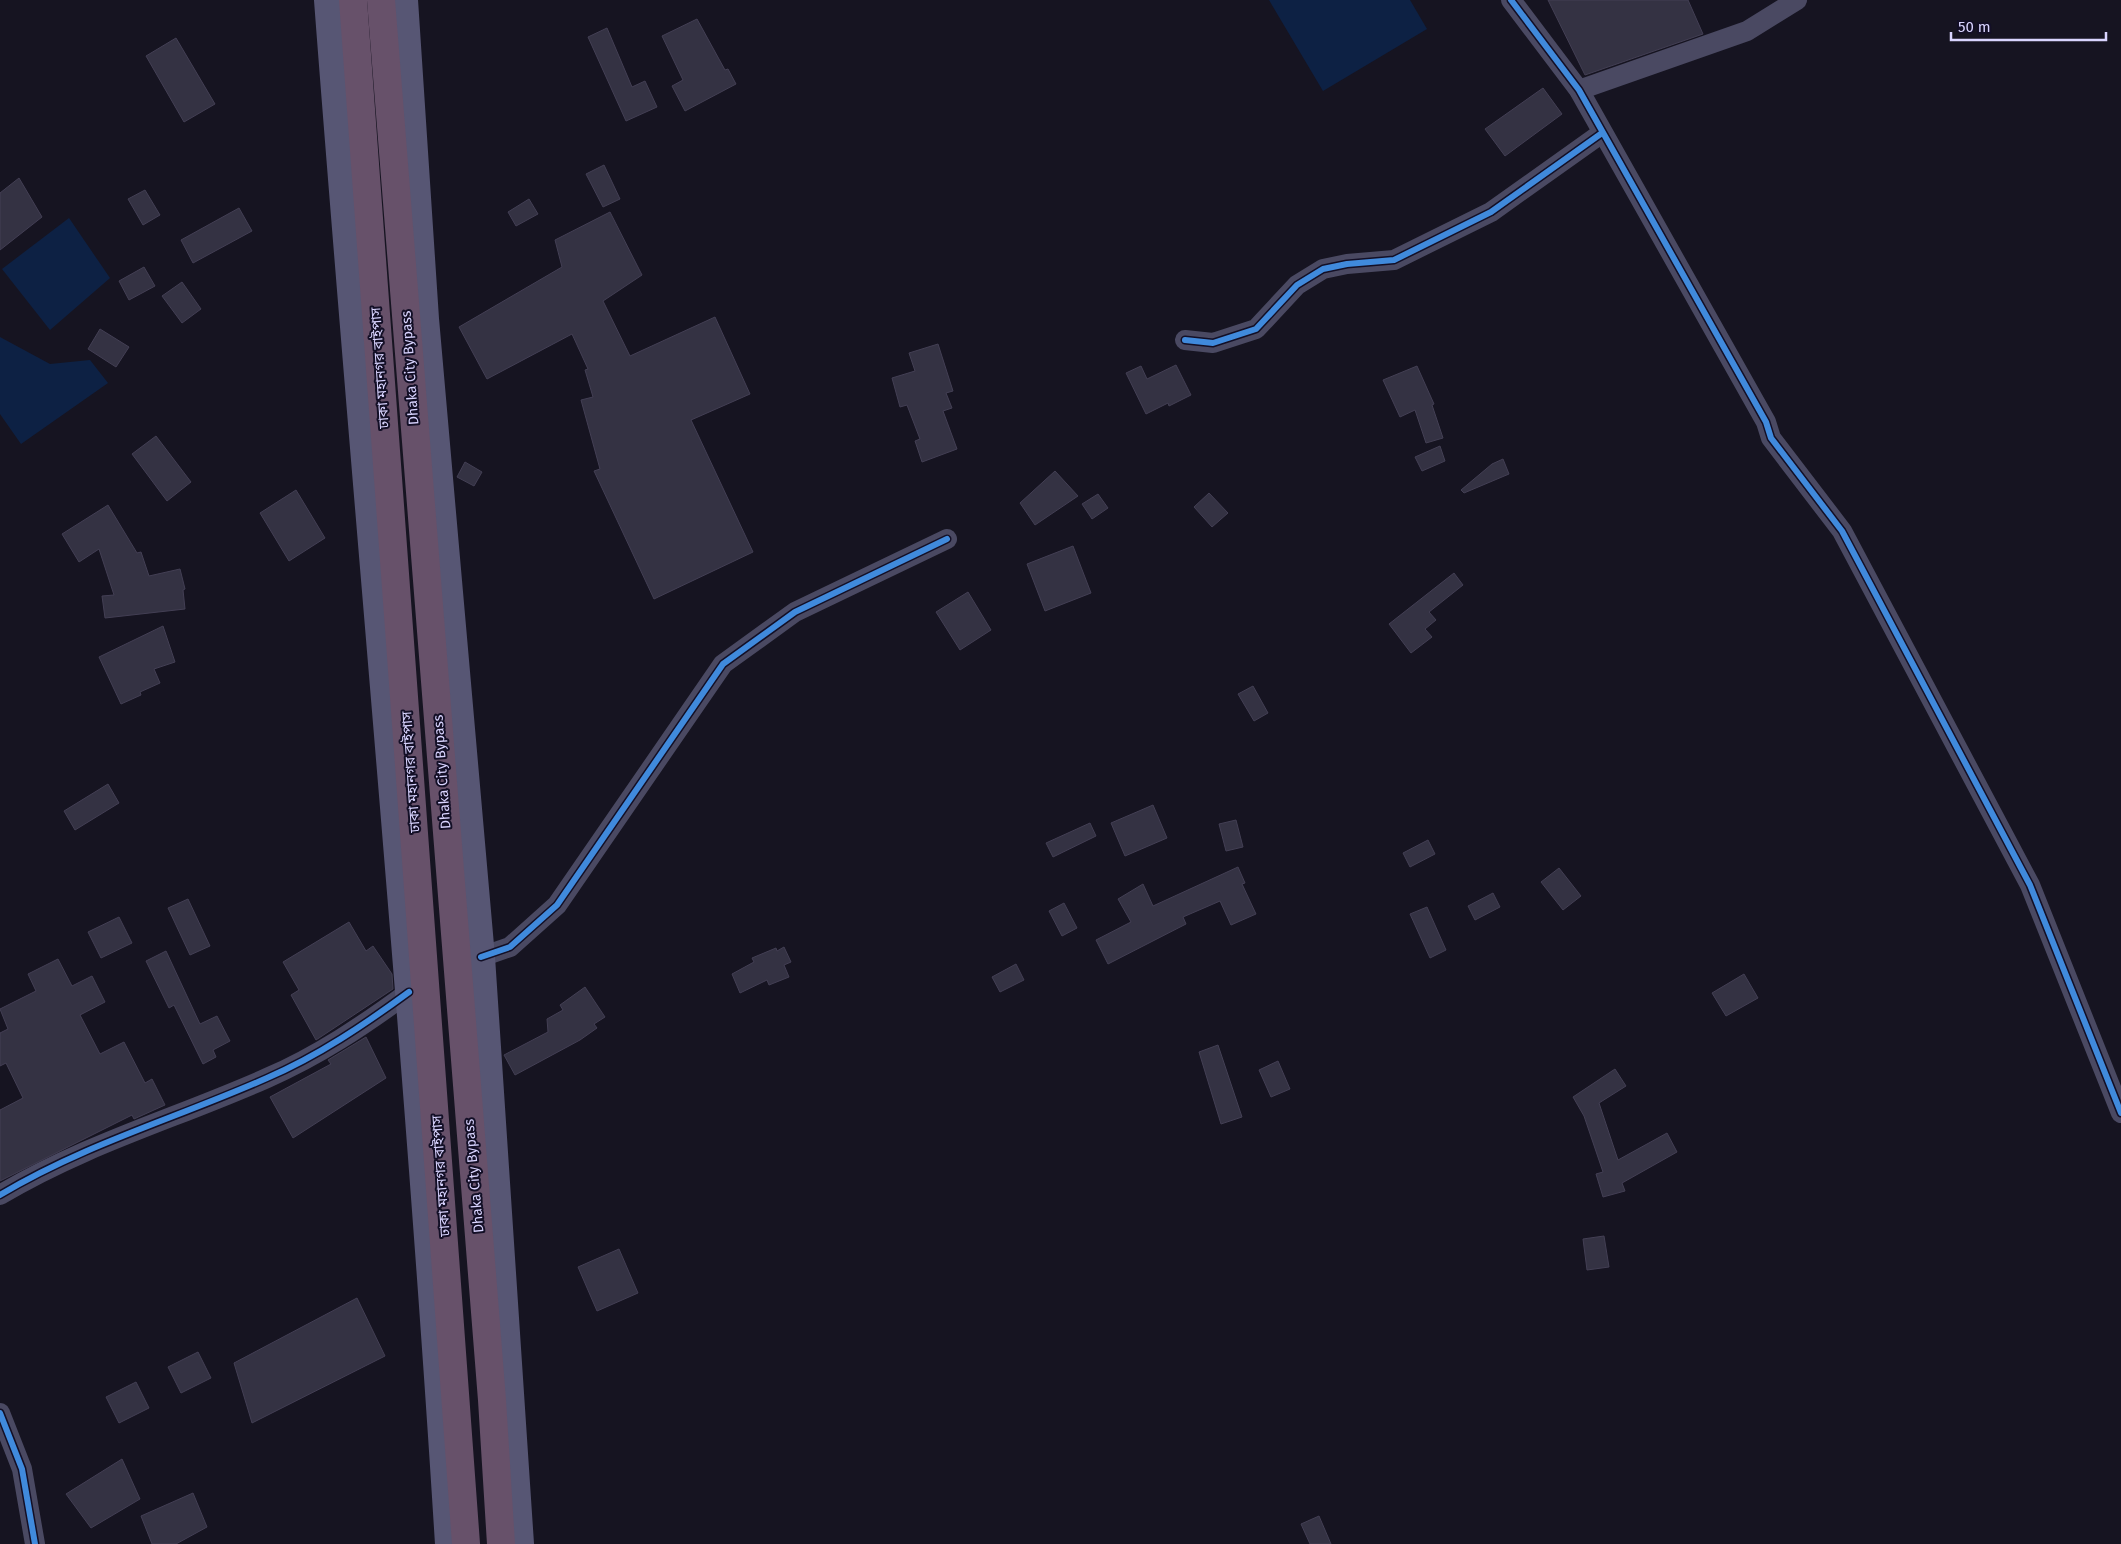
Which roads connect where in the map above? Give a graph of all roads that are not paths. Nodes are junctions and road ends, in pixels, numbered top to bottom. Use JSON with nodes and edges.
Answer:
{"nodes":[{"id":1,"x":328,"y":0,"type":"edge"},
{"id":2,"x":353,"y":0,"type":"edge"},
{"id":3,"x":381,"y":0,"type":"edge"},
{"id":4,"x":404,"y":0,"type":"edge"},
{"id":5,"x":1510,"y":0,"type":"edge"},
{"id":6,"x":1797,"y":0,"type":"edge"},
{"id":7,"x":1579,"y":90,"type":"junction"},
{"id":8,"x":1602,"y":133,"type":"junction"},
{"id":9,"x":1185,"y":340,"type":"dead end"},
{"id":10,"x":947,"y":540,"type":"dead end"},
{"id":11,"x":481,"y":957,"type":"junction"},
{"id":12,"x":409,"y":992,"type":"junction"},
{"id":13,"x":2121,"y":1113,"type":"edge"},
{"id":14,"x":0,"y":1195,"type":"edge"},
{"id":15,"x":0,"y":1413,"type":"edge"},
{"id":16,"x":35,"y":1544,"type":"edge"},
{"id":17,"x":449,"y":1544,"type":"edge"},
{"id":18,"x":466,"y":1544,"type":"edge"},
{"id":19,"x":501,"y":1544,"type":"edge"},
{"id":20,"x":520,"y":1544,"type":"edge"}],
"edges":[{"from":1,"to":12,"type":"main road"},
{"from":2,"to":18,"type":"highway","name":"ঢাকা মহানগর বাইপাস"},
{"from":3,"to":19,"type":"highway","name":"Dhaka City Bypass"},
{"from":4,"to":11,"type":"main road"},
{"from":5,"to":7,"type":"street"},
{"from":6,"to":7,"type":"street"},
{"from":7,"to":8,"type":"street"},
{"from":8,"to":9,"type":"street"},
{"from":8,"to":13,"type":"street"},
{"from":10,"to":11,"type":"street"},
{"from":11,"to":20,"type":"main road"},
{"from":12,"to":14,"type":"street"},
{"from":12,"to":17,"type":"main road"},
{"from":15,"to":16,"type":"street"}]}
